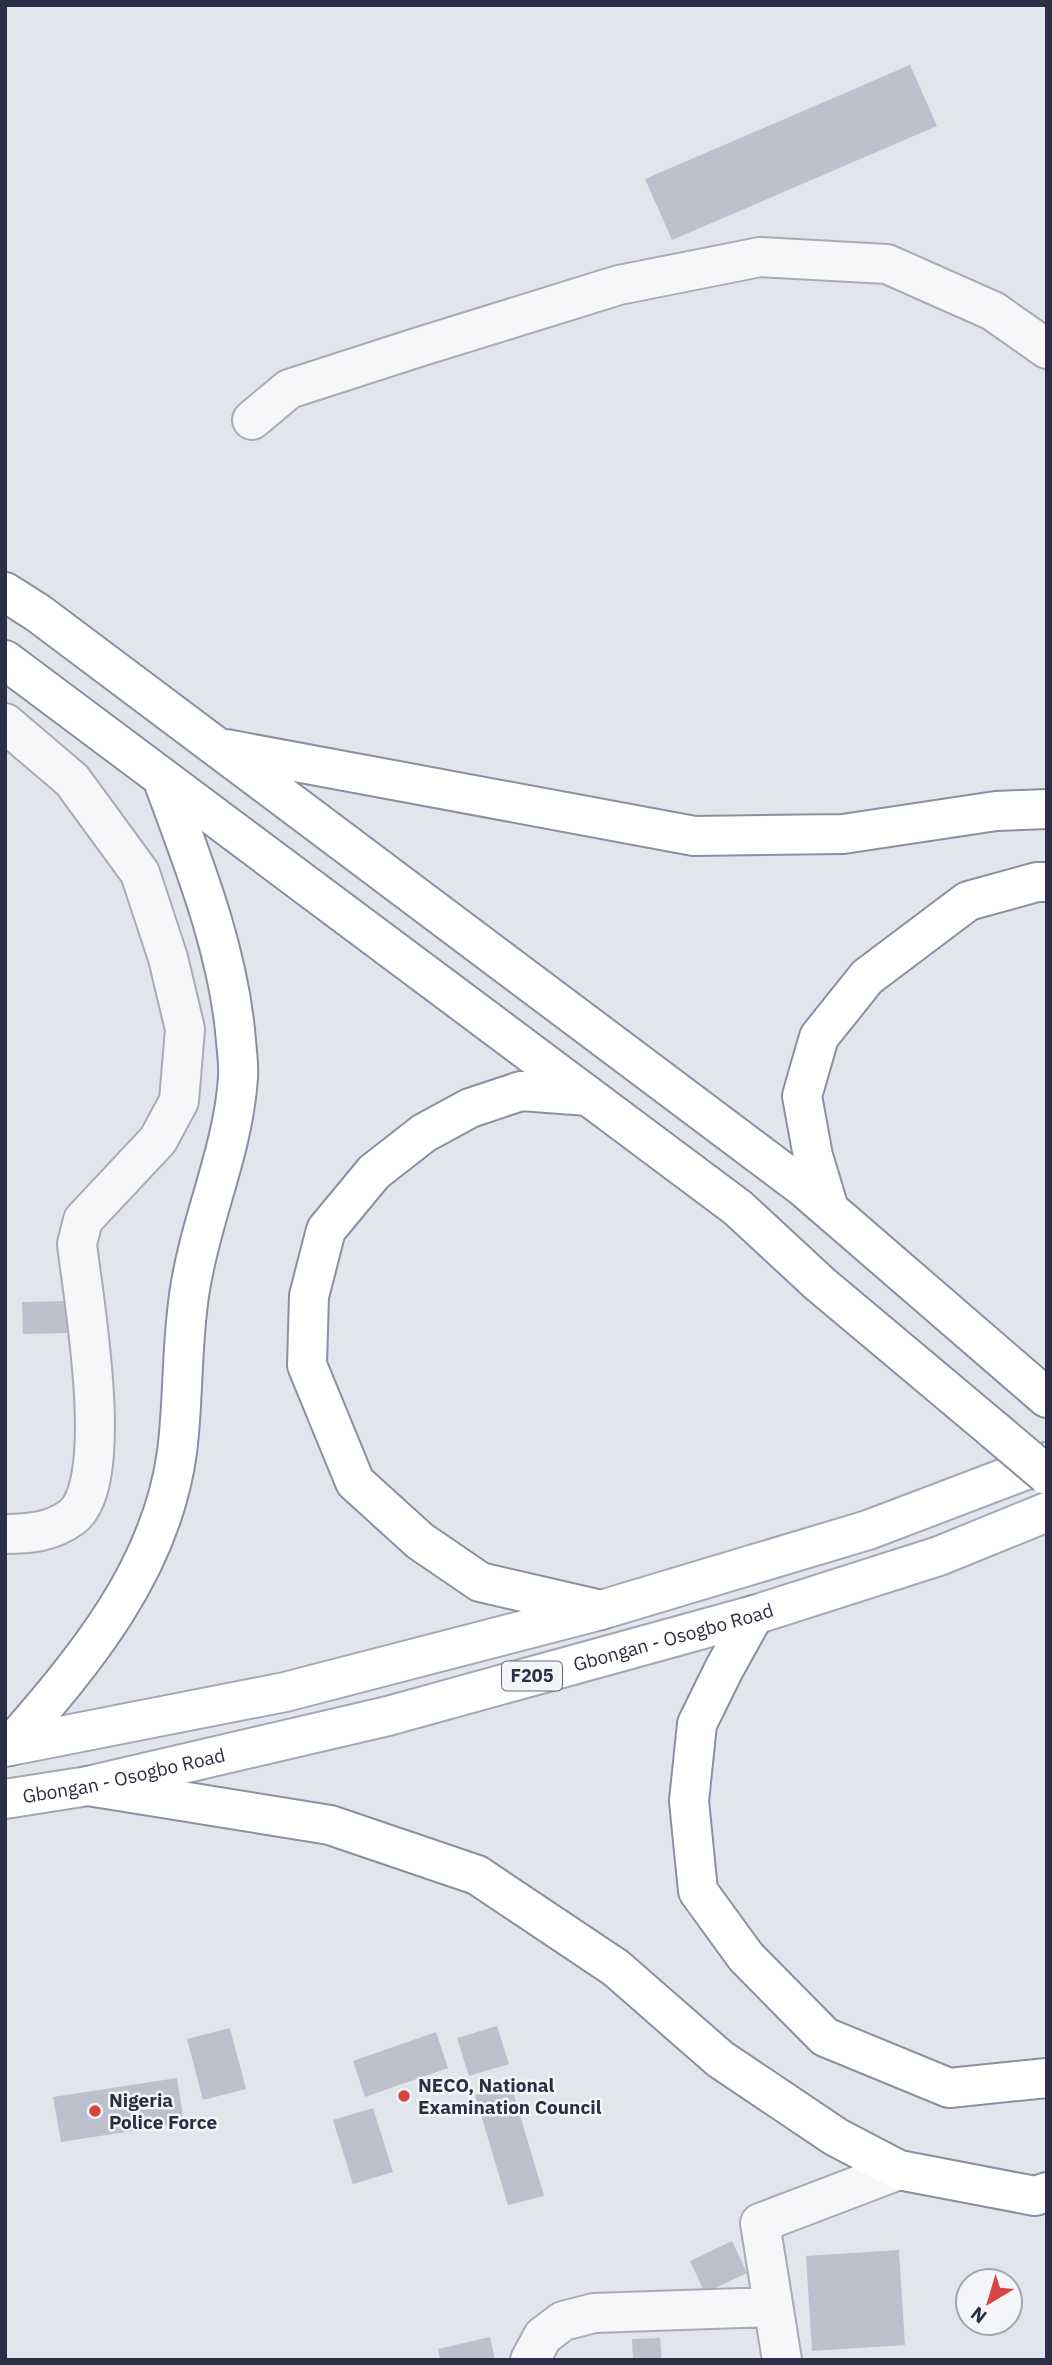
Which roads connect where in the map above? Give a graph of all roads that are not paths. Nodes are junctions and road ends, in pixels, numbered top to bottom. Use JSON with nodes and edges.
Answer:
{"nodes":[{"id":1,"x":1047,"y":349,"type":"edge"},
{"id":2,"x":252,"y":420,"type":"dead end"},
{"id":3,"x":5,"y":592,"type":"edge"},
{"id":4,"x":5,"y":660,"type":"edge"},
{"id":5,"x":5,"y":723,"type":"edge"},
{"id":6,"x":218,"y":748,"type":"junction"},
{"id":7,"x":162,"y":778,"type":"junction"},
{"id":8,"x":1047,"y":809,"type":"edge"},
{"id":9,"x":1047,"y":882,"type":"edge"},
{"id":10,"x":588,"y":1096,"type":"junction"},
{"id":11,"x":829,"y":1209,"type":"junction"},
{"id":12,"x":1045,"y":1397,"type":"edge"},
{"id":13,"x":1047,"y":1462,"type":"edge"},
{"id":14,"x":1047,"y":1475,"type":"edge"},
{"id":15,"x":1047,"y":1512,"type":"edge"},
{"id":16,"x":5,"y":1534,"type":"edge"},
{"id":17,"x":601,"y":1610,"type":"junction"},
{"id":18,"x":754,"y":1615,"type":"junction"},
{"id":19,"x":8,"y":1747,"type":"edge"},
{"id":20,"x":88,"y":1786,"type":"junction"},
{"id":21,"x":5,"y":1799,"type":"edge"},
{"id":22,"x":1047,"y":2078,"type":"edge"},
{"id":23,"x":898,"y":2170,"type":"junction"},
{"id":24,"x":1047,"y":2192,"type":"edge"},
{"id":25,"x":774,"y":2307,"type":"junction"},
{"id":26,"x":530,"y":2360,"type":"edge"},
{"id":27,"x":782,"y":2360,"type":"edge"}],
"edges":[{"from":1,"to":2,"type":"street"},
{"from":3,"to":6,"type":"main road"},
{"from":4,"to":7,"type":"main road"},
{"from":5,"to":16,"type":"street"},
{"from":6,"to":8,"type":"main road"},
{"from":6,"to":11,"type":"main road"},
{"from":7,"to":10,"type":"main road"},
{"from":7,"to":19,"type":"main road"},
{"from":9,"to":11,"type":"main road"},
{"from":10,"to":14,"type":"main road","bridge":true},
{"from":10,"to":17,"type":"main road"},
{"from":11,"to":12,"type":"main road"},
{"from":13,"to":17,"type":"main road","number":"F205"},
{"from":15,"to":18,"type":"main road","name":"Gbongan - Osogbo Road","number":"F205"},
{"from":17,"to":19,"type":"main road","number":"F205"},
{"from":18,"to":20,"type":"main road","name":"Gbongan - Osogbo Road","number":"F205"},
{"from":18,"to":22,"type":"main road"},
{"from":20,"to":21,"type":"main road","name":"Gbongan - Osogbo Road","number":"F205"},
{"from":20,"to":23,"type":"main road"},
{"from":23,"to":24,"type":"main road"},
{"from":23,"to":25,"type":"street"},
{"from":25,"to":26,"type":"street"},
{"from":25,"to":27,"type":"street"}]}
